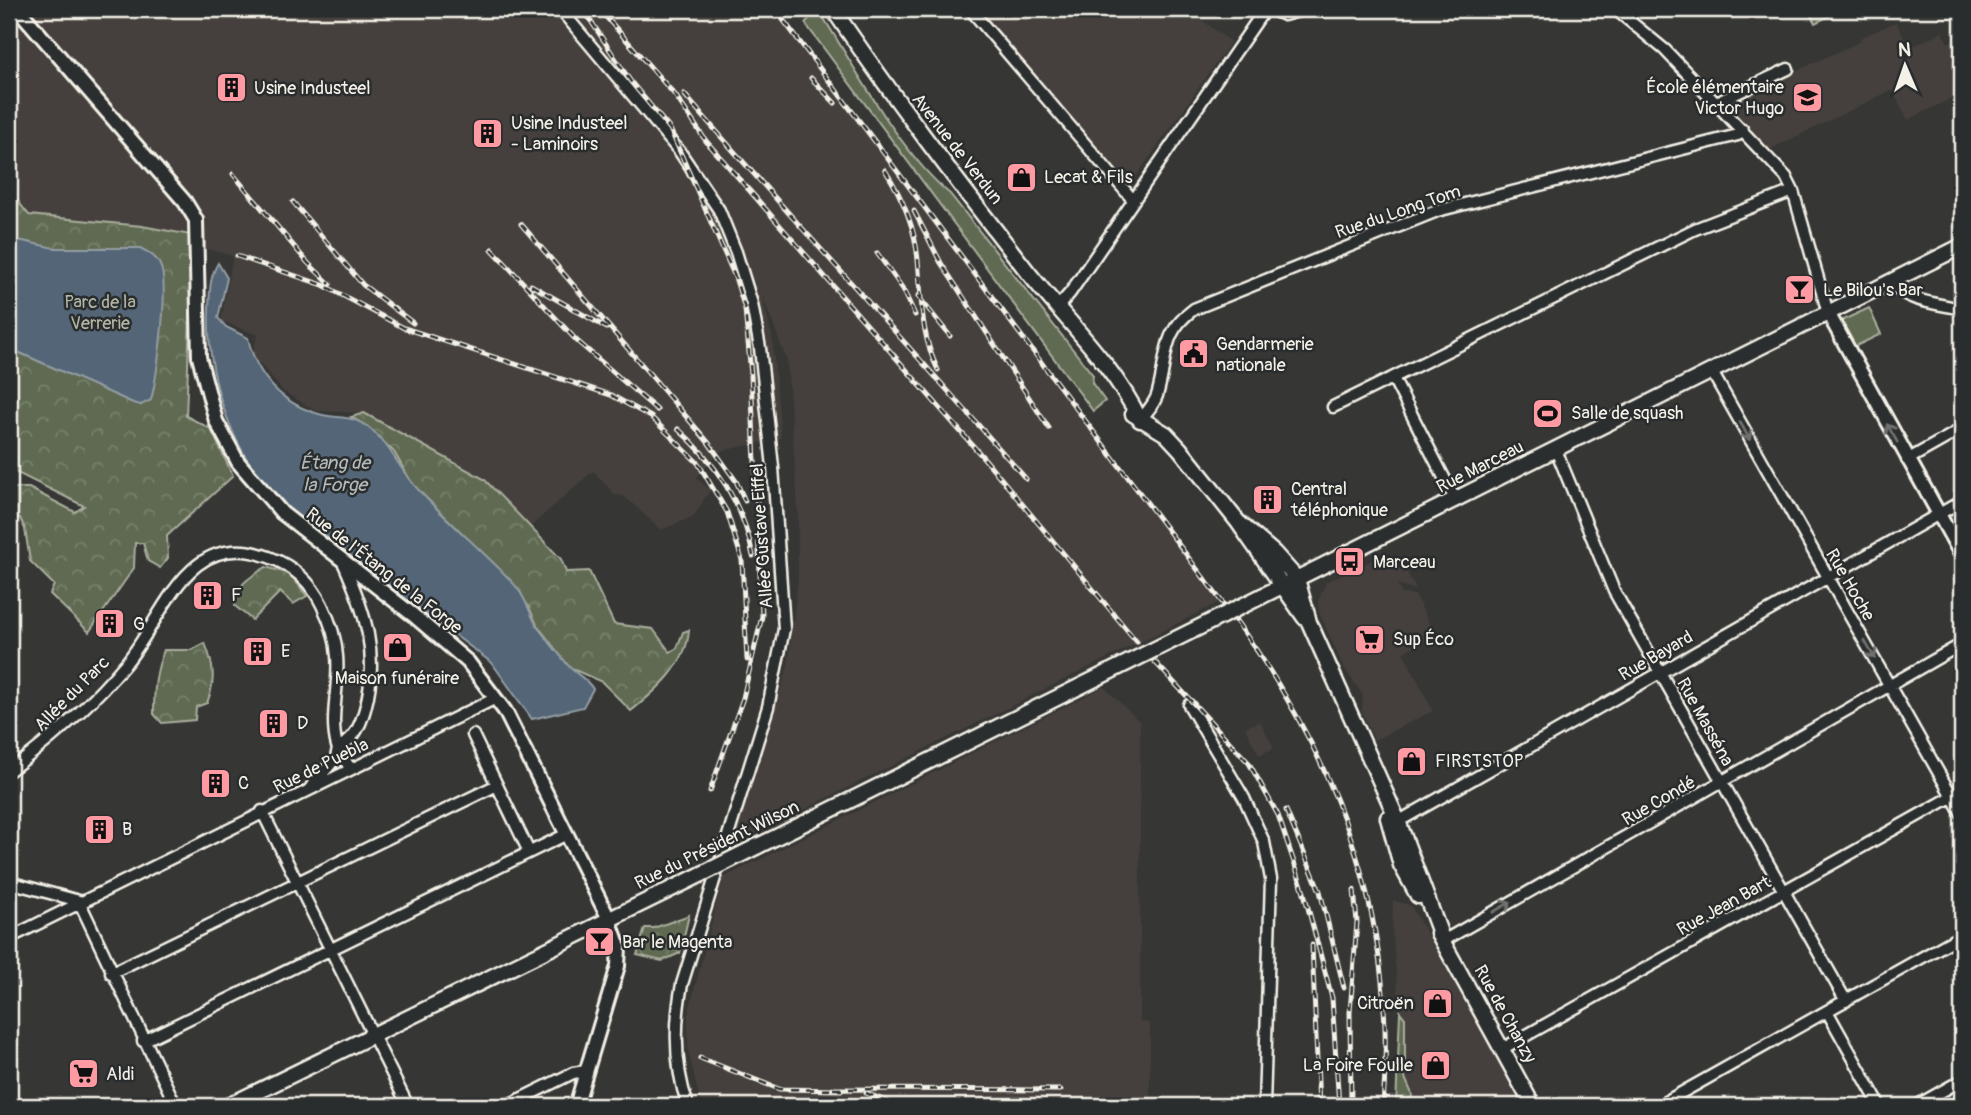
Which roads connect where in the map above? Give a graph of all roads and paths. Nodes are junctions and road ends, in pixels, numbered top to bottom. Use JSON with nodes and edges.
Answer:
{"nodes":[{"id":1,"x":18,"y":9,"type":"edge"},
{"id":2,"x":560,"y":9,"type":"edge"},
{"id":3,"x":833,"y":9,"type":"edge"},
{"id":4,"x":970,"y":9,"type":"edge"},
{"id":5,"x":1265,"y":9,"type":"edge"},
{"id":6,"x":1270,"y":9,"type":"edge"},
{"id":7,"x":1306,"y":9,"type":"edge"},
{"id":8,"x":1615,"y":9,"type":"edge"},
{"id":9,"x":1788,"y":69,"type":"dead end"},
{"id":10,"x":1716,"y":103,"type":"junction"},
{"id":11,"x":1743,"y":130,"type":"junction"},
{"id":12,"x":1793,"y":191,"type":"junction"},
{"id":13,"x":1133,"y":200,"type":"junction"},
{"id":14,"x":1962,"y":246,"type":"edge"},
{"id":15,"x":1891,"y":282,"type":"junction"},
{"id":16,"x":1057,"y":308,"type":"junction"},
{"id":17,"x":1962,"y":309,"type":"edge"},
{"id":18,"x":1828,"y":313,"type":"junction"},
{"id":19,"x":1712,"y":372,"type":"junction"},
{"id":20,"x":1393,"y":378,"type":"junction"},
{"id":21,"x":1333,"y":407,"type":"dead end"},
{"id":22,"x":1140,"y":420,"type":"junction"},
{"id":23,"x":1962,"y":429,"type":"edge"},
{"id":24,"x":1556,"y":450,"type":"junction"},
{"id":25,"x":1908,"y":460,"type":"junction"},
{"id":26,"x":1962,"y":500,"type":"edge"},
{"id":27,"x":1456,"y":501,"type":"junction"},
{"id":28,"x":1938,"y":514,"type":"junction"},
{"id":29,"x":1238,"y":522,"type":"junction"},
{"id":30,"x":1962,"y":556,"type":"edge"},
{"id":31,"x":343,"y":562,"type":"junction"},
{"id":32,"x":1827,"y":576,"type":"junction"},
{"id":33,"x":1297,"y":579,"type":"junction"},
{"id":34,"x":1282,"y":587,"type":"junction"},
{"id":35,"x":1262,"y":596,"type":"joint"},
{"id":36,"x":1309,"y":622,"type":"junction"},
{"id":37,"x":1962,"y":644,"type":"edge"},
{"id":38,"x":1659,"y":672,"type":"junction"},
{"id":39,"x":1890,"y":686,"type":"junction"},
{"id":40,"x":496,"y":698,"type":"junction"},
{"id":41,"x":1189,"y":705,"type":"dead end"},
{"id":42,"x":473,"y":735,"type":"dead end"},
{"id":43,"x":337,"y":753,"type":"junction"},
{"id":44,"x":9,"y":771,"type":"edge"},
{"id":45,"x":347,"y":771,"type":"junction"},
{"id":46,"x":1722,"y":783,"type":"junction"},
{"id":47,"x":495,"y":786,"type":"junction"},
{"id":48,"x":309,"y":789,"type":"junction"},
{"id":49,"x":1957,"y":794,"type":"edge"},
{"id":50,"x":262,"y":811,"type":"junction"},
{"id":51,"x":1962,"y":814,"type":"edge"},
{"id":52,"x":1394,"y":823,"type":"junction"},
{"id":53,"x":567,"y":834,"type":"junction"},
{"id":54,"x":529,"y":852,"type":"junction"},
{"id":55,"x":9,"y":882,"type":"edge"},
{"id":56,"x":297,"y":883,"type":"junction"},
{"id":57,"x":1784,"y":891,"type":"junction"},
{"id":58,"x":79,"y":901,"type":"junction"},
{"id":59,"x":609,"y":919,"type":"junction"},
{"id":60,"x":1962,"y":935,"type":"edge"},
{"id":61,"x":9,"y":938,"type":"edge"},
{"id":62,"x":1443,"y":941,"type":"junction"},
{"id":63,"x":330,"y":950,"type":"junction"},
{"id":64,"x":111,"y":973,"type":"junction"},
{"id":65,"x":1846,"y":1001,"type":"junction"},
{"id":66,"x":1827,"y":1012,"type":"junction"},
{"id":67,"x":372,"y":1037,"type":"junction"},
{"id":68,"x":143,"y":1041,"type":"junction"},
{"id":69,"x":1502,"y":1049,"type":"junction"},
{"id":70,"x":586,"y":1071,"type":"junction"},
{"id":71,"x":1962,"y":1080,"type":"edge"},
{"id":72,"x":176,"y":1106,"type":"edge"},
{"id":73,"x":228,"y":1106,"type":"edge"},
{"id":74,"x":408,"y":1106,"type":"edge"},
{"id":75,"x":506,"y":1106,"type":"edge"},
{"id":76,"x":576,"y":1106,"type":"edge"},
{"id":77,"x":688,"y":1106,"type":"edge"},
{"id":78,"x":1264,"y":1106,"type":"edge"},
{"id":79,"x":1533,"y":1106,"type":"edge"},
{"id":80,"x":1658,"y":1106,"type":"edge"},
{"id":81,"x":1880,"y":1106,"type":"edge"},
{"id":82,"x":1916,"y":1106,"type":"edge"}],
"edges":[{"from":1,"to":31,"type":"street","name":"Rue de l'Étang de la Forge"},
{"from":2,"to":77,"type":"street","name":"Allée Gustave Eiffel"},
{"from":3,"to":16,"type":"main road","name":"Avenue de Verdun"},
{"from":4,"to":13,"type":"street"},
{"from":5,"to":13,"type":"street"},
{"from":6,"to":7,"type":"street"},
{"from":8,"to":10,"type":"street"},
{"from":9,"to":10,"type":"street"},
{"from":10,"to":11,"type":"street"},
{"from":11,"to":12,"type":"street"},
{"from":11,"to":22,"type":"street","name":"Rue du Long Tom"},
{"from":12,"to":18,"type":"street"},
{"from":12,"to":20,"type":"street"},
{"from":13,"to":16,"type":"street"},
{"from":14,"to":15,"type":"main road","name":"Rue Marceau"},
{"from":15,"to":17,"type":"street"},
{"from":15,"to":18,"type":"main road","name":"Rue Marceau"},
{"from":16,"to":22,"type":"main road","name":"Avenue de Verdun"},
{"from":18,"to":19,"type":"main road","name":"Rue Marceau"},
{"from":25,"to":18,"type":"street","one_way":true},
{"from":19,"to":24,"type":"main road","name":"Rue Marceau"},
{"from":19,"to":32,"type":"street","name":"Rue Hoche","one_way":true},
{"from":20,"to":21,"type":"street"},
{"from":20,"to":27,"type":"street"},
{"from":22,"to":29,"type":"main road","name":"Avenue de Verdun"},
{"from":23,"to":25,"type":"street"},
{"from":24,"to":27,"type":"main road","name":"Rue Marceau"},
{"from":24,"to":38,"type":"street","name":"Rue Masséna"},
{"from":25,"to":28,"type":"street"},
{"from":26,"to":28,"type":"street","name":"Rue Bayard"},
{"from":27,"to":33,"type":"main road","name":"Rue Marceau"},
{"from":28,"to":30,"type":"street"},
{"from":28,"to":32,"type":"street","name":"Rue Bayard"},
{"from":29,"to":33,"type":"main road","name":"Avenue de Verdun"},
{"from":29,"to":34,"type":"main road","name":"Avenue de Verdun"},
{"from":31,"to":40,"type":"street","name":"Rue de l'Étang de la Forge"},
{"from":31,"to":43,"type":"street"},
{"from":32,"to":38,"type":"street","name":"Rue Bayard"},
{"from":32,"to":39,"type":"street","name":"Rue Hoche","one_way":true},
{"from":33,"to":34,"type":"main road","name":"Rue Marceau"},
{"from":33,"to":36,"type":"main road","name":"Rue de Chanzy"},
{"from":34,"to":35,"type":"main road","name":"Rue Marceau"},
{"from":34,"to":36,"type":"main road","name":"Rue de Chanzy"},
{"from":35,"to":59,"type":"main road","name":"Rue du Président Wilson","bridge":true},
{"from":36,"to":52,"type":"main road","name":"Rue de Chanzy"},
{"from":37,"to":39,"type":"street","name":"Rue Condé"},
{"from":38,"to":46,"type":"street","name":"Rue Masséna"},
{"from":38,"to":52,"type":"street","name":"Rue Bayard"},
{"from":39,"to":46,"type":"street","name":"Rue Condé"},
{"from":39,"to":49,"type":"street","name":"Rue Hoche"},
{"from":40,"to":45,"type":"street","name":"Rue de Puebla"},
{"from":40,"to":53,"type":"street","name":"Rue de l'Étang de la Forge"},
{"from":41,"to":78,"type":"street"},
{"from":42,"to":47,"type":"street"},
{"from":43,"to":44,"type":"street","name":"Allée du Parc"},
{"from":43,"to":45,"type":"street","name":"Allée du Parc"},
{"from":43,"to":48,"type":"street"},
{"from":45,"to":48,"type":"street","name":"Rue de Puebla"},
{"from":46,"to":57,"type":"street","name":"Rue Masséna"},
{"from":62,"to":46,"type":"street","name":"Rue Condé","one_way":true},
{"from":47,"to":54,"type":"street"},
{"from":47,"to":56,"type":"street"},
{"from":48,"to":50,"type":"street","name":"Rue de Puebla"},
{"from":49,"to":51,"type":"street","name":"Rue Hoche"},
{"from":49,"to":57,"type":"street","name":"Rue Jean Bart"},
{"from":50,"to":56,"type":"street"},
{"from":50,"to":58,"type":"street","name":"Rue de Puebla"},
{"from":52,"to":62,"type":"main road","name":"Rue de Chanzy"},
{"from":53,"to":54,"type":"street"},
{"from":53,"to":59,"type":"street","name":"Rue de l'Étang de la Forge"},
{"from":54,"to":63,"type":"street"},
{"from":55,"to":58,"type":"street"},
{"from":56,"to":63,"type":"street"},
{"from":56,"to":64,"type":"street"},
{"from":57,"to":65,"type":"street","name":"Rue Masséna"},
{"from":57,"to":69,"type":"street","name":"Rue Jean Bart"},
{"from":58,"to":61,"type":"street","name":"Rue de Puebla"},
{"from":58,"to":64,"type":"street"},
{"from":59,"to":67,"type":"main road","name":"Rue du Président Wilson"},
{"from":59,"to":70,"type":"street","name":"Rue de l'Étang de la Forge"},
{"from":60,"to":65,"type":"street"},
{"from":62,"to":69,"type":"main road","name":"Rue de Chanzy"},
{"from":63,"to":67,"type":"street"},
{"from":63,"to":68,"type":"street"},
{"from":64,"to":68,"type":"street"},
{"from":65,"to":66,"type":"street"},
{"from":66,"to":80,"type":"street"},
{"from":66,"to":81,"type":"street"},
{"from":67,"to":73,"type":"main road","name":"Rue du Président Wilson"},
{"from":67,"to":74,"type":"street"},
{"from":68,"to":72,"type":"street"},
{"from":69,"to":79,"type":"main road","name":"Rue de Chanzy"},
{"from":70,"to":75,"type":"street"},
{"from":70,"to":76,"type":"street","name":"Rue de l'Étang de la Forge"},
{"from":71,"to":82,"type":"street"}]}
